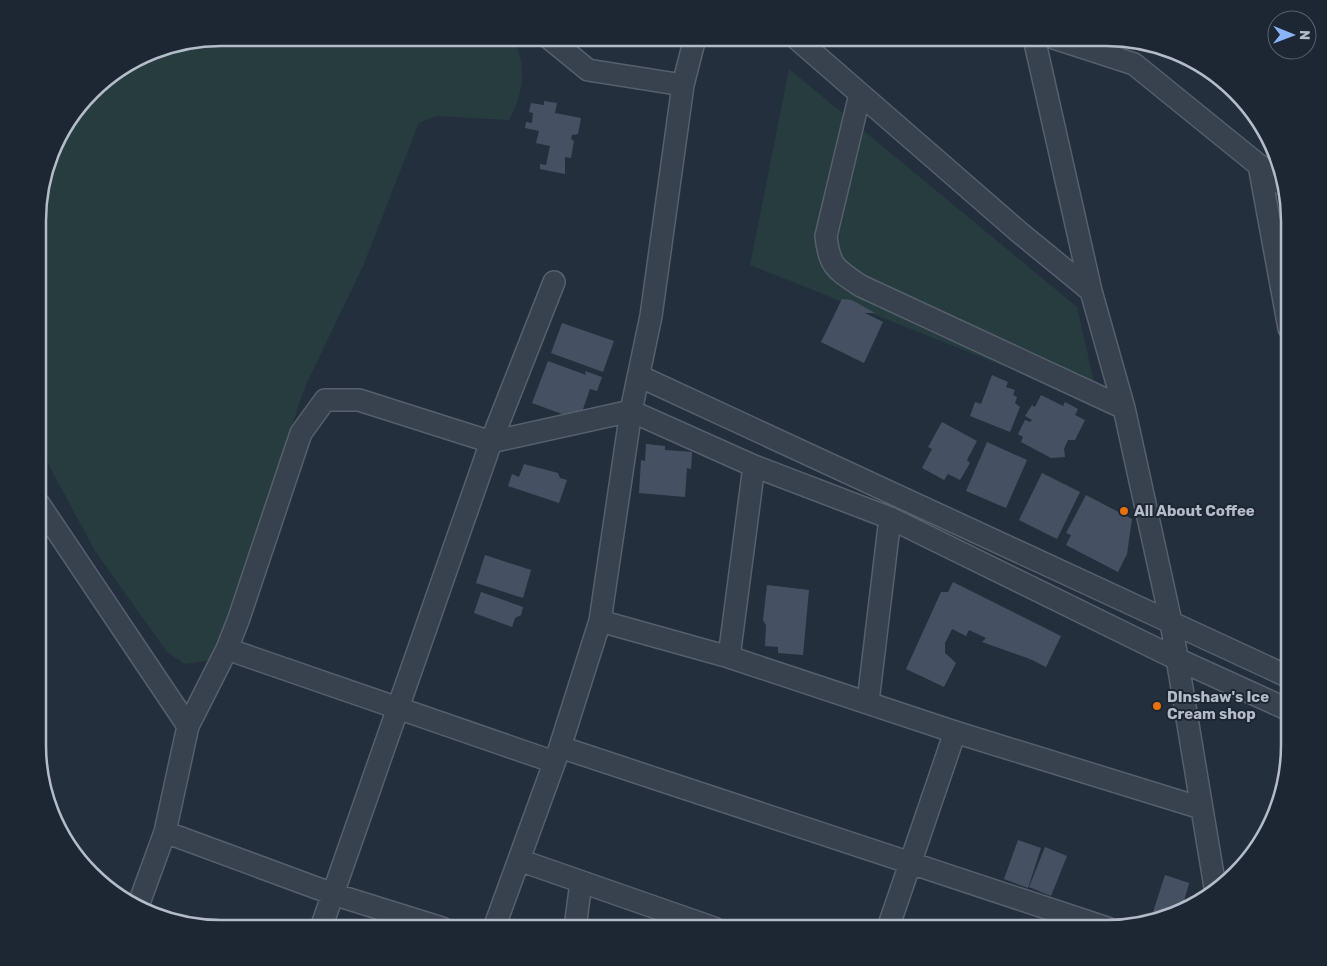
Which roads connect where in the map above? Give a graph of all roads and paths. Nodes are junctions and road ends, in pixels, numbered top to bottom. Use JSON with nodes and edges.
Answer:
{"nodes":[{"id":1,"x":559,"y":46,"type":"edge"},
{"id":2,"x":693,"y":47,"type":"edge"},
{"id":3,"x":806,"y":47,"type":"edge"},
{"id":4,"x":1036,"y":47,"type":"edge"},
{"id":5,"x":1082,"y":47,"type":"edge"},
{"id":6,"x":683,"y":85,"type":"junction"},
{"id":7,"x":860,"y":94,"type":"junction"},
{"id":8,"x":1259,"y":165,"type":"junction"},
{"id":9,"x":1275,"y":179,"type":"edge"},
{"id":10,"x":1280,"y":279,"type":"edge"},
{"id":11,"x":554,"y":282,"type":"dead end"},
{"id":12,"x":1090,"y":291,"type":"junction"},
{"id":13,"x":639,"y":376,"type":"junction"},
{"id":14,"x":1124,"y":408,"type":"junction"},
{"id":15,"x":632,"y":411,"type":"junction"},
{"id":16,"x":490,"y":442,"type":"junction"},
{"id":17,"x":754,"y":466,"type":"junction"},
{"id":18,"x":47,"y":515,"type":"edge"},
{"id":19,"x":890,"y":518,"type":"junction"},
{"id":20,"x":600,"y":622,"type":"junction"},
{"id":21,"x":1170,"y":622,"type":"junction"},
{"id":22,"x":226,"y":649,"type":"junction"},
{"id":23,"x":729,"y":657,"type":"junction"},
{"id":24,"x":1177,"y":659,"type":"junction"},
{"id":25,"x":1280,"y":673,"type":"edge"},
{"id":26,"x":868,"y":702,"type":"junction"},
{"id":27,"x":1280,"y":706,"type":"edge"},
{"id":28,"x":398,"y":708,"type":"junction"},
{"id":29,"x":188,"y":726,"type":"junction"},
{"id":30,"x":955,"y":732,"type":"junction"},
{"id":31,"x":557,"y":754,"type":"junction"},
{"id":32,"x":1201,"y":808,"type":"junction"},
{"id":33,"x":165,"y":832,"type":"junction"},
{"id":34,"x":519,"y":860,"type":"junction"},
{"id":35,"x":911,"y":862,"type":"junction"},
{"id":36,"x":581,"y":882,"type":"junction"},
{"id":37,"x":1214,"y":882,"type":"edge"},
{"id":38,"x":333,"y":894,"type":"junction"},
{"id":39,"x":140,"y":900,"type":"edge"},
{"id":40,"x":325,"y":919,"type":"edge"},
{"id":41,"x":414,"y":919,"type":"edge"},
{"id":42,"x":497,"y":919,"type":"edge"},
{"id":43,"x":576,"y":919,"type":"edge"},
{"id":44,"x":690,"y":920,"type":"edge"},
{"id":45,"x":891,"y":920,"type":"edge"},
{"id":46,"x":1083,"y":920,"type":"edge"}],
"edges":[{"from":1,"to":6,"type":"street"},
{"from":2,"to":6,"type":"street"},
{"from":3,"to":7,"type":"street"},
{"from":4,"to":12,"type":"street"},
{"from":5,"to":8,"type":"street"},
{"from":6,"to":13,"type":"street"},
{"from":7,"to":12,"type":"street"},
{"from":7,"to":14,"type":"street"},
{"from":8,"to":9,"type":"street"},
{"from":8,"to":10,"type":"street"},
{"from":11,"to":16,"type":"street"},
{"from":12,"to":14,"type":"street"},
{"from":13,"to":15,"type":"street"},
{"from":13,"to":21,"type":"street"},
{"from":14,"to":21,"type":"street"},
{"from":15,"to":16,"type":"street"},
{"from":15,"to":17,"type":"street"},
{"from":15,"to":20,"type":"street"},
{"from":16,"to":22,"type":"street"},
{"from":16,"to":28,"type":"street"},
{"from":17,"to":19,"type":"street"},
{"from":17,"to":23,"type":"street"},
{"from":18,"to":29,"type":"street"},
{"from":19,"to":24,"type":"street"},
{"from":19,"to":26,"type":"street"},
{"from":20,"to":23,"type":"street"},
{"from":20,"to":31,"type":"street"},
{"from":21,"to":24,"type":"street"},
{"from":21,"to":25,"type":"street"},
{"from":22,"to":28,"type":"street"},
{"from":22,"to":29,"type":"street"},
{"from":23,"to":26,"type":"street"},
{"from":24,"to":27,"type":"street"},
{"from":24,"to":32,"type":"street"},
{"from":26,"to":30,"type":"street"},
{"from":28,"to":31,"type":"street"},
{"from":28,"to":38,"type":"street"},
{"from":29,"to":33,"type":"street"},
{"from":30,"to":32,"type":"street"},
{"from":30,"to":35,"type":"street"},
{"from":31,"to":34,"type":"street"},
{"from":31,"to":35,"type":"street"},
{"from":32,"to":37,"type":"street"},
{"from":33,"to":38,"type":"street"},
{"from":33,"to":39,"type":"street"},
{"from":34,"to":36,"type":"street"},
{"from":34,"to":42,"type":"street"},
{"from":35,"to":45,"type":"street"},
{"from":35,"to":46,"type":"street"},
{"from":36,"to":43,"type":"street"},
{"from":36,"to":44,"type":"street"},
{"from":38,"to":40,"type":"street"},
{"from":38,"to":41,"type":"street"}]}
